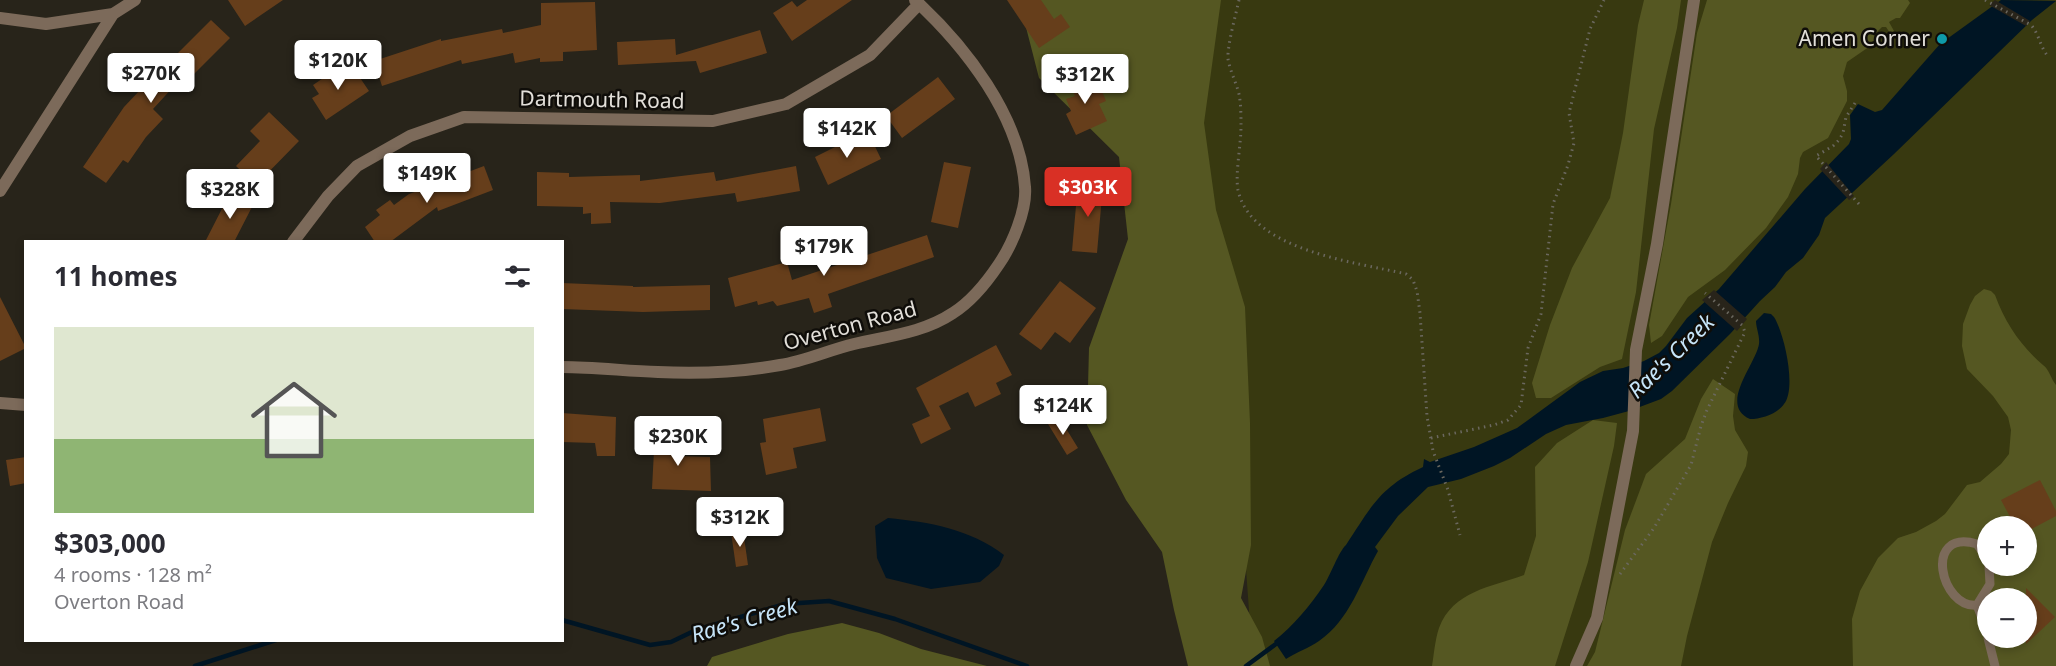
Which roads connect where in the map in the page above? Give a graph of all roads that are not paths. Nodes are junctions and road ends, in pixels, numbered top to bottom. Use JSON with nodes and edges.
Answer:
{"nodes":[{"id":1,"x":135,"y":0,"type":"edge"},
{"id":2,"x":1694,"y":0,"type":"edge"},
{"id":3,"x":917,"y":2,"type":"edge"},
{"id":4,"x":113,"y":14,"type":"junction"},
{"id":5,"x":0,"y":18,"type":"edge"},
{"id":6,"x":0,"y":191,"type":"edge"},
{"id":7,"x":295,"y":240,"type":"edge"},
{"id":8,"x":564,"y":367,"type":"edge"},
{"id":9,"x":0,"y":403,"type":"edge"},
{"id":10,"x":24,"y":405,"type":"edge"},
{"id":11,"x":1977,"y":544,"type":"edge"},
{"id":12,"x":1977,"y":605,"type":"edge"},
{"id":13,"x":1991,"y":648,"type":"edge"},
{"id":14,"x":1576,"y":666,"type":"edge"},
{"id":15,"x":1995,"y":666,"type":"edge"}],
"edges":[{"from":1,"to":4,"type":"street"},
{"from":2,"to":14,"type":"street"},
{"from":3,"to":7,"type":"street","name":"Dartmouth Road"},
{"from":3,"to":8,"type":"street","name":"Overton Road"},
{"from":4,"to":5,"type":"street"},
{"from":4,"to":6,"type":"street"},
{"from":9,"to":10,"type":"street"},
{"from":11,"to":12,"type":"lane"},
{"from":13,"to":15,"type":"lane"}]}
